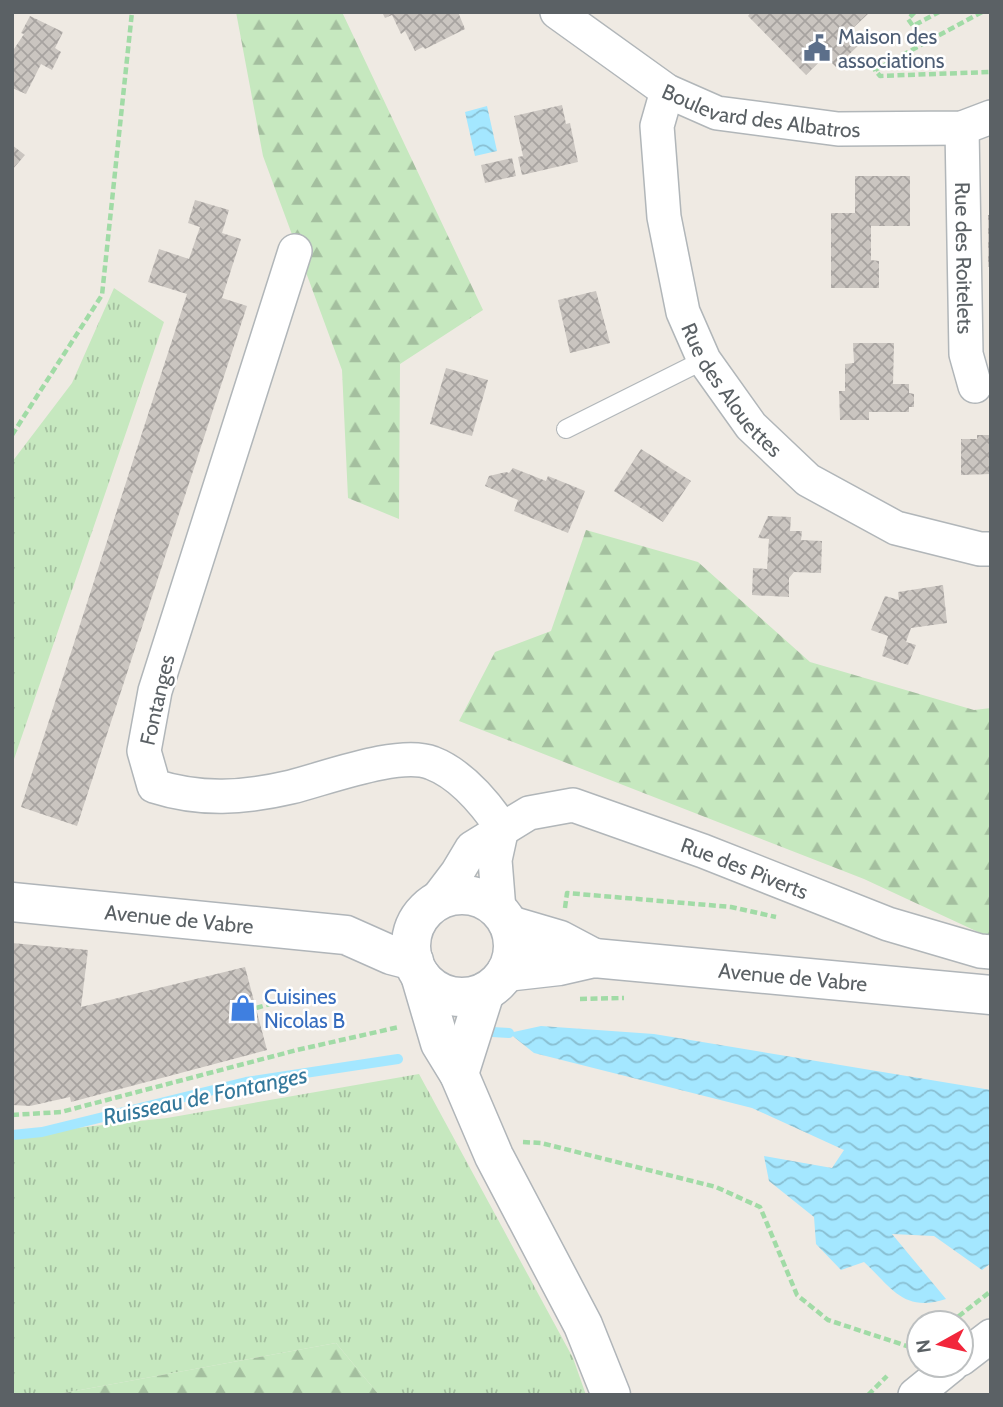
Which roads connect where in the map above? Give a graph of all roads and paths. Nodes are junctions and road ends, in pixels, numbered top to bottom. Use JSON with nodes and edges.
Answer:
{"nodes":[{"id":1,"x":132,"y":12,"type":"edge"},
{"id":2,"x":557,"y":12,"type":"edge"},
{"id":3,"x":915,"y":12,"type":"edge"},
{"id":4,"x":939,"y":12,"type":"edge"},
{"id":5,"x":982,"y":12,"type":"edge"},
{"id":6,"x":991,"y":72,"type":"edge"},
{"id":7,"x":667,"y":91,"type":"junction"},
{"id":8,"x":976,"y":123,"type":"edge"},
{"id":9,"x":295,"y":251,"type":"dead end"},
{"id":10,"x":704,"y":360,"type":"junction"},
{"id":11,"x":975,"y":386,"type":"dead end"},
{"id":12,"x":566,"y":429,"type":"dead end"},
{"id":13,"x":12,"y":435,"type":"edge"},
{"id":14,"x":991,"y":549,"type":"edge"},
{"id":15,"x":502,"y":828,"type":"junction"},
{"id":16,"x":12,"y":902,"type":"edge"},
{"id":17,"x":428,"y":908,"type":"junction"},
{"id":18,"x":504,"y":917,"type":"junction"},
{"id":19,"x":784,"y":919,"type":"dead end"},
{"id":20,"x":346,"y":935,"type":"junction"},
{"id":21,"x":560,"y":940,"type":"junction"},
{"id":22,"x":991,"y":952,"type":"edge"},
{"id":23,"x":594,"y":958,"type":"junction"},
{"id":24,"x":417,"y":968,"type":"junction"},
{"id":25,"x":496,"y":982,"type":"junction"},
{"id":26,"x":305,"y":994,"type":"dead end"},
{"id":27,"x":991,"y":995,"type":"edge"},
{"id":28,"x":256,"y":1008,"type":"dead end"},
{"id":29,"x":459,"y":1074,"type":"junction"},
{"id":30,"x":524,"y":1141,"type":"dead end"},
{"id":31,"x":990,"y":1292,"type":"edge"},
{"id":32,"x":968,"y":1309,"type":"edge"},
{"id":33,"x":991,"y":1336,"type":"edge"},
{"id":34,"x":905,"y":1344,"type":"edge"},
{"id":35,"x":975,"y":1348,"type":"edge"},
{"id":36,"x":935,"y":1379,"type":"edge"},
{"id":37,"x":611,"y":1395,"type":"edge"},
{"id":38,"x":915,"y":1395,"type":"edge"}],
"edges":[{"from":1,"to":13,"type":"path"},
{"from":2,"to":7,"type":"street","name":"Boulevard des Albatros"},
{"from":3,"to":4,"type":"path"},
{"from":5,"to":6,"type":"path"},
{"from":7,"to":8,"type":"street","name":"Boulevard des Albatros"},
{"from":7,"to":10,"type":"street","name":"Rue des Alouettes"},
{"from":8,"to":11,"type":"street","name":"Rue des Roitelets"},
{"from":9,"to":15,"type":"street","name":"Fontanges"},
{"from":10,"to":12,"type":"lane"},
{"from":10,"to":14,"type":"street","name":"Rue des Alouettes"},
{"from":15,"to":17,"type":"street","name":"Rue des Piverts"},
{"from":15,"to":18,"type":"street"},
{"from":15,"to":22,"type":"street","name":"Rue des Piverts"},
{"from":16,"to":20,"type":"main road","name":"Avenue de Vabre"},
{"from":17,"to":18,"type":"main road"},
{"from":17,"to":20,"type":"main road","name":"Avenue de Vabre"},
{"from":17,"to":24,"type":"main road"},
{"from":18,"to":21,"type":"main road","name":"Avenue de Vabre"},
{"from":18,"to":25,"type":"main road"},
{"from":19,"to":21,"type":"path"},
{"from":20,"to":24,"type":"main road","name":"Avenue de Vabre"},
{"from":21,"to":23,"type":"main road","name":"Avenue de Vabre"},
{"from":23,"to":25,"type":"main road","name":"Avenue de Vabre"},
{"from":23,"to":27,"type":"main road","name":"Avenue de Vabre"},
{"from":24,"to":25,"type":"main road"},
{"from":24,"to":29,"type":"main road"},
{"from":25,"to":29,"type":"main road"},
{"from":26,"to":28,"type":"path"},
{"from":29,"to":37,"type":"main road"},
{"from":30,"to":34,"type":"path"},
{"from":31,"to":32,"type":"path"},
{"from":33,"to":35,"type":"street"},
{"from":36,"to":38,"type":"street"}]}
